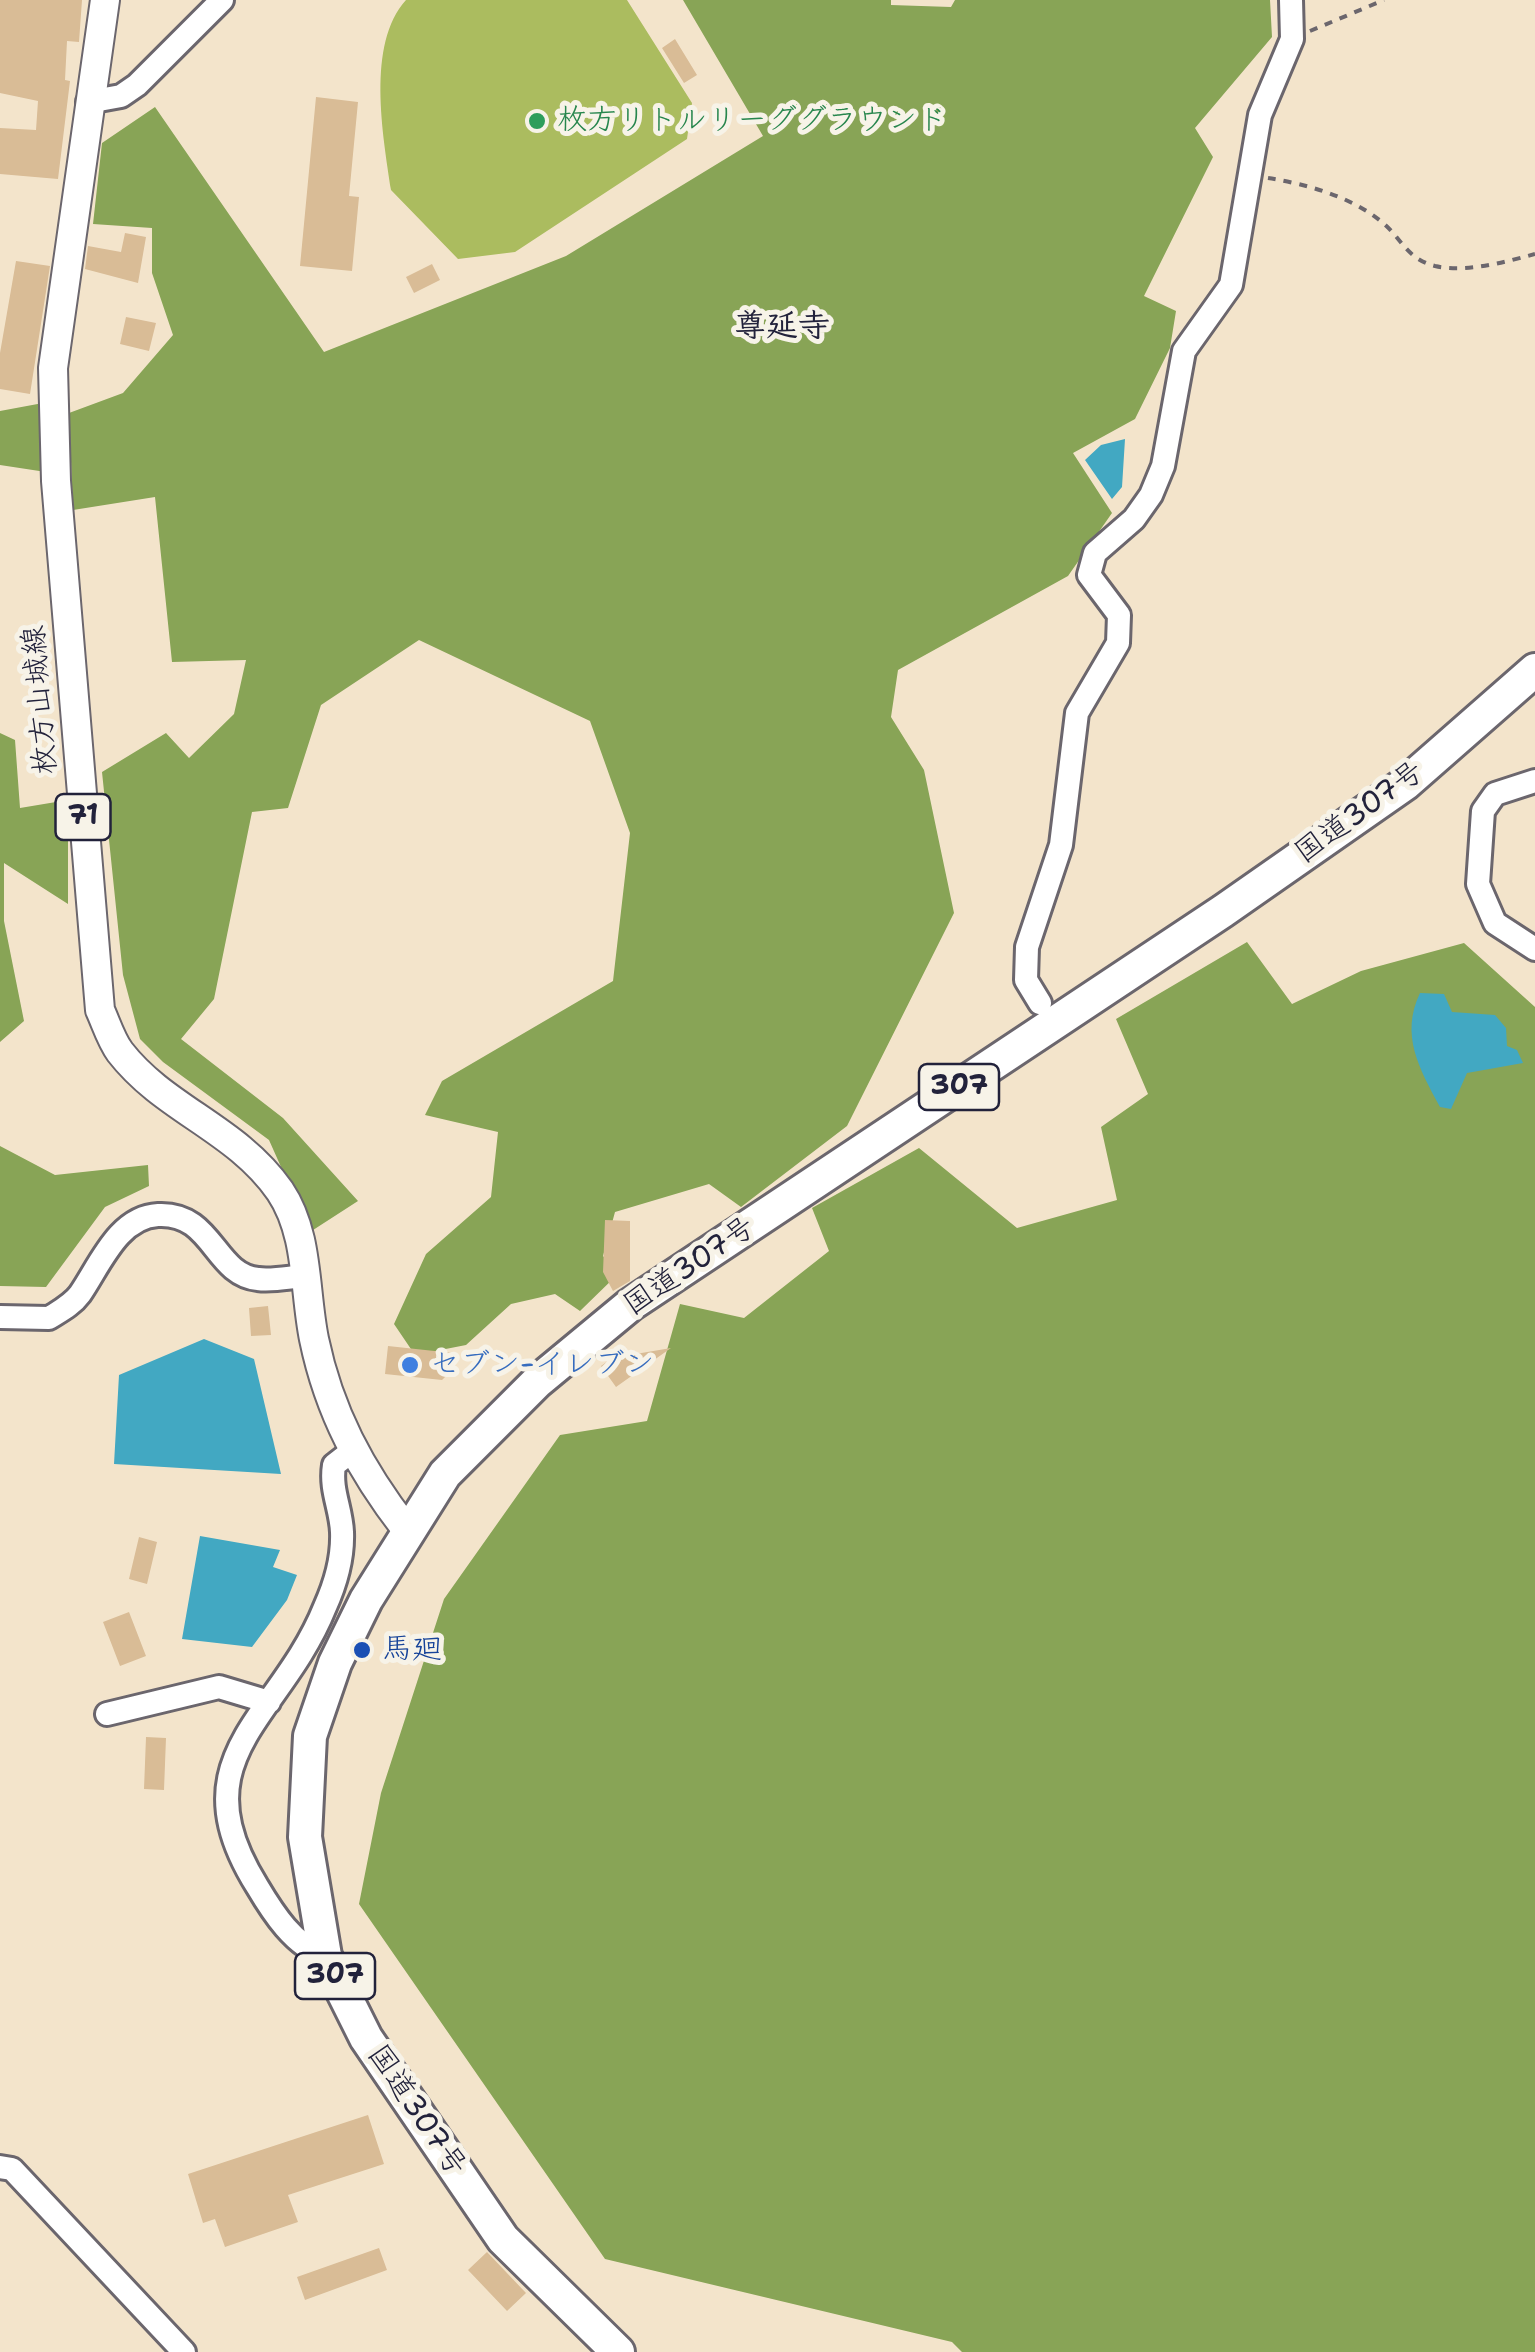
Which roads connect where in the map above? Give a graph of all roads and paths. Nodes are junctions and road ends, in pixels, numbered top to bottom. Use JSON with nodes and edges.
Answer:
{"nodes":[{"id":1,"x":105,"y":0,"type":"edge"},
{"id":2,"x":222,"y":0,"type":"edge"},
{"id":3,"x":1291,"y":0,"type":"edge"},
{"id":4,"x":1384,"y":0,"type":"edge"},
{"id":5,"x":1292,"y":38,"type":"junction"},
{"id":6,"x":88,"y":102,"type":"junction"},
{"id":7,"x":1247,"y":175,"type":"junction"},
{"id":8,"x":1535,"y":254,"type":"edge"},
{"id":9,"x":1535,"y":670,"type":"edge"},
{"id":10,"x":1535,"y":781,"type":"edge"},
{"id":11,"x":1535,"y":949,"type":"edge"},
{"id":12,"x":1040,"y":1003,"type":"dead end"},
{"id":13,"x":305,"y":1276,"type":"junction"},
{"id":14,"x":0,"y":1317,"type":"edge"},
{"id":15,"x":352,"y":1450,"type":"junction"},
{"id":16,"x":406,"y":1529,"type":"junction"},
{"id":17,"x":269,"y":1702,"type":"junction"},
{"id":18,"x":108,"y":1714,"type":"dead end"},
{"id":19,"x":325,"y":1956,"type":"junction"},
{"id":20,"x":0,"y":2167,"type":"edge"},
{"id":21,"x":184,"y":2352,"type":"edge"},
{"id":22,"x":618,"y":2352,"type":"edge"}],
"edges":[{"from":1,"to":6,"type":"main road","name":"枚方山城線","number":"71"},
{"from":2,"to":6,"type":"street"},
{"from":3,"to":5,"type":"street"},
{"from":4,"to":5,"type":"path"},
{"from":5,"to":7,"type":"street"},
{"from":6,"to":13,"type":"main road","name":"枚方山城線","number":"71"},
{"from":7,"to":8,"type":"path"},
{"from":7,"to":12,"type":"street"},
{"from":9,"to":16,"type":"highway","name":"国道307号","number":"307"},
{"from":10,"to":11,"type":"street"},
{"from":13,"to":14,"type":"street"},
{"from":13,"to":15,"type":"main road","name":"枚方山城線","number":"71"},
{"from":15,"to":16,"type":"main road","name":"枚方山城線","number":"71"},
{"from":15,"to":17,"type":"street"},
{"from":16,"to":19,"type":"highway","name":"国道307号","number":"307"},
{"from":17,"to":18,"type":"street"},
{"from":17,"to":19,"type":"street"},
{"from":19,"to":22,"type":"highway","name":"国道307号","number":"307"},
{"from":20,"to":21,"type":"street"}]}
